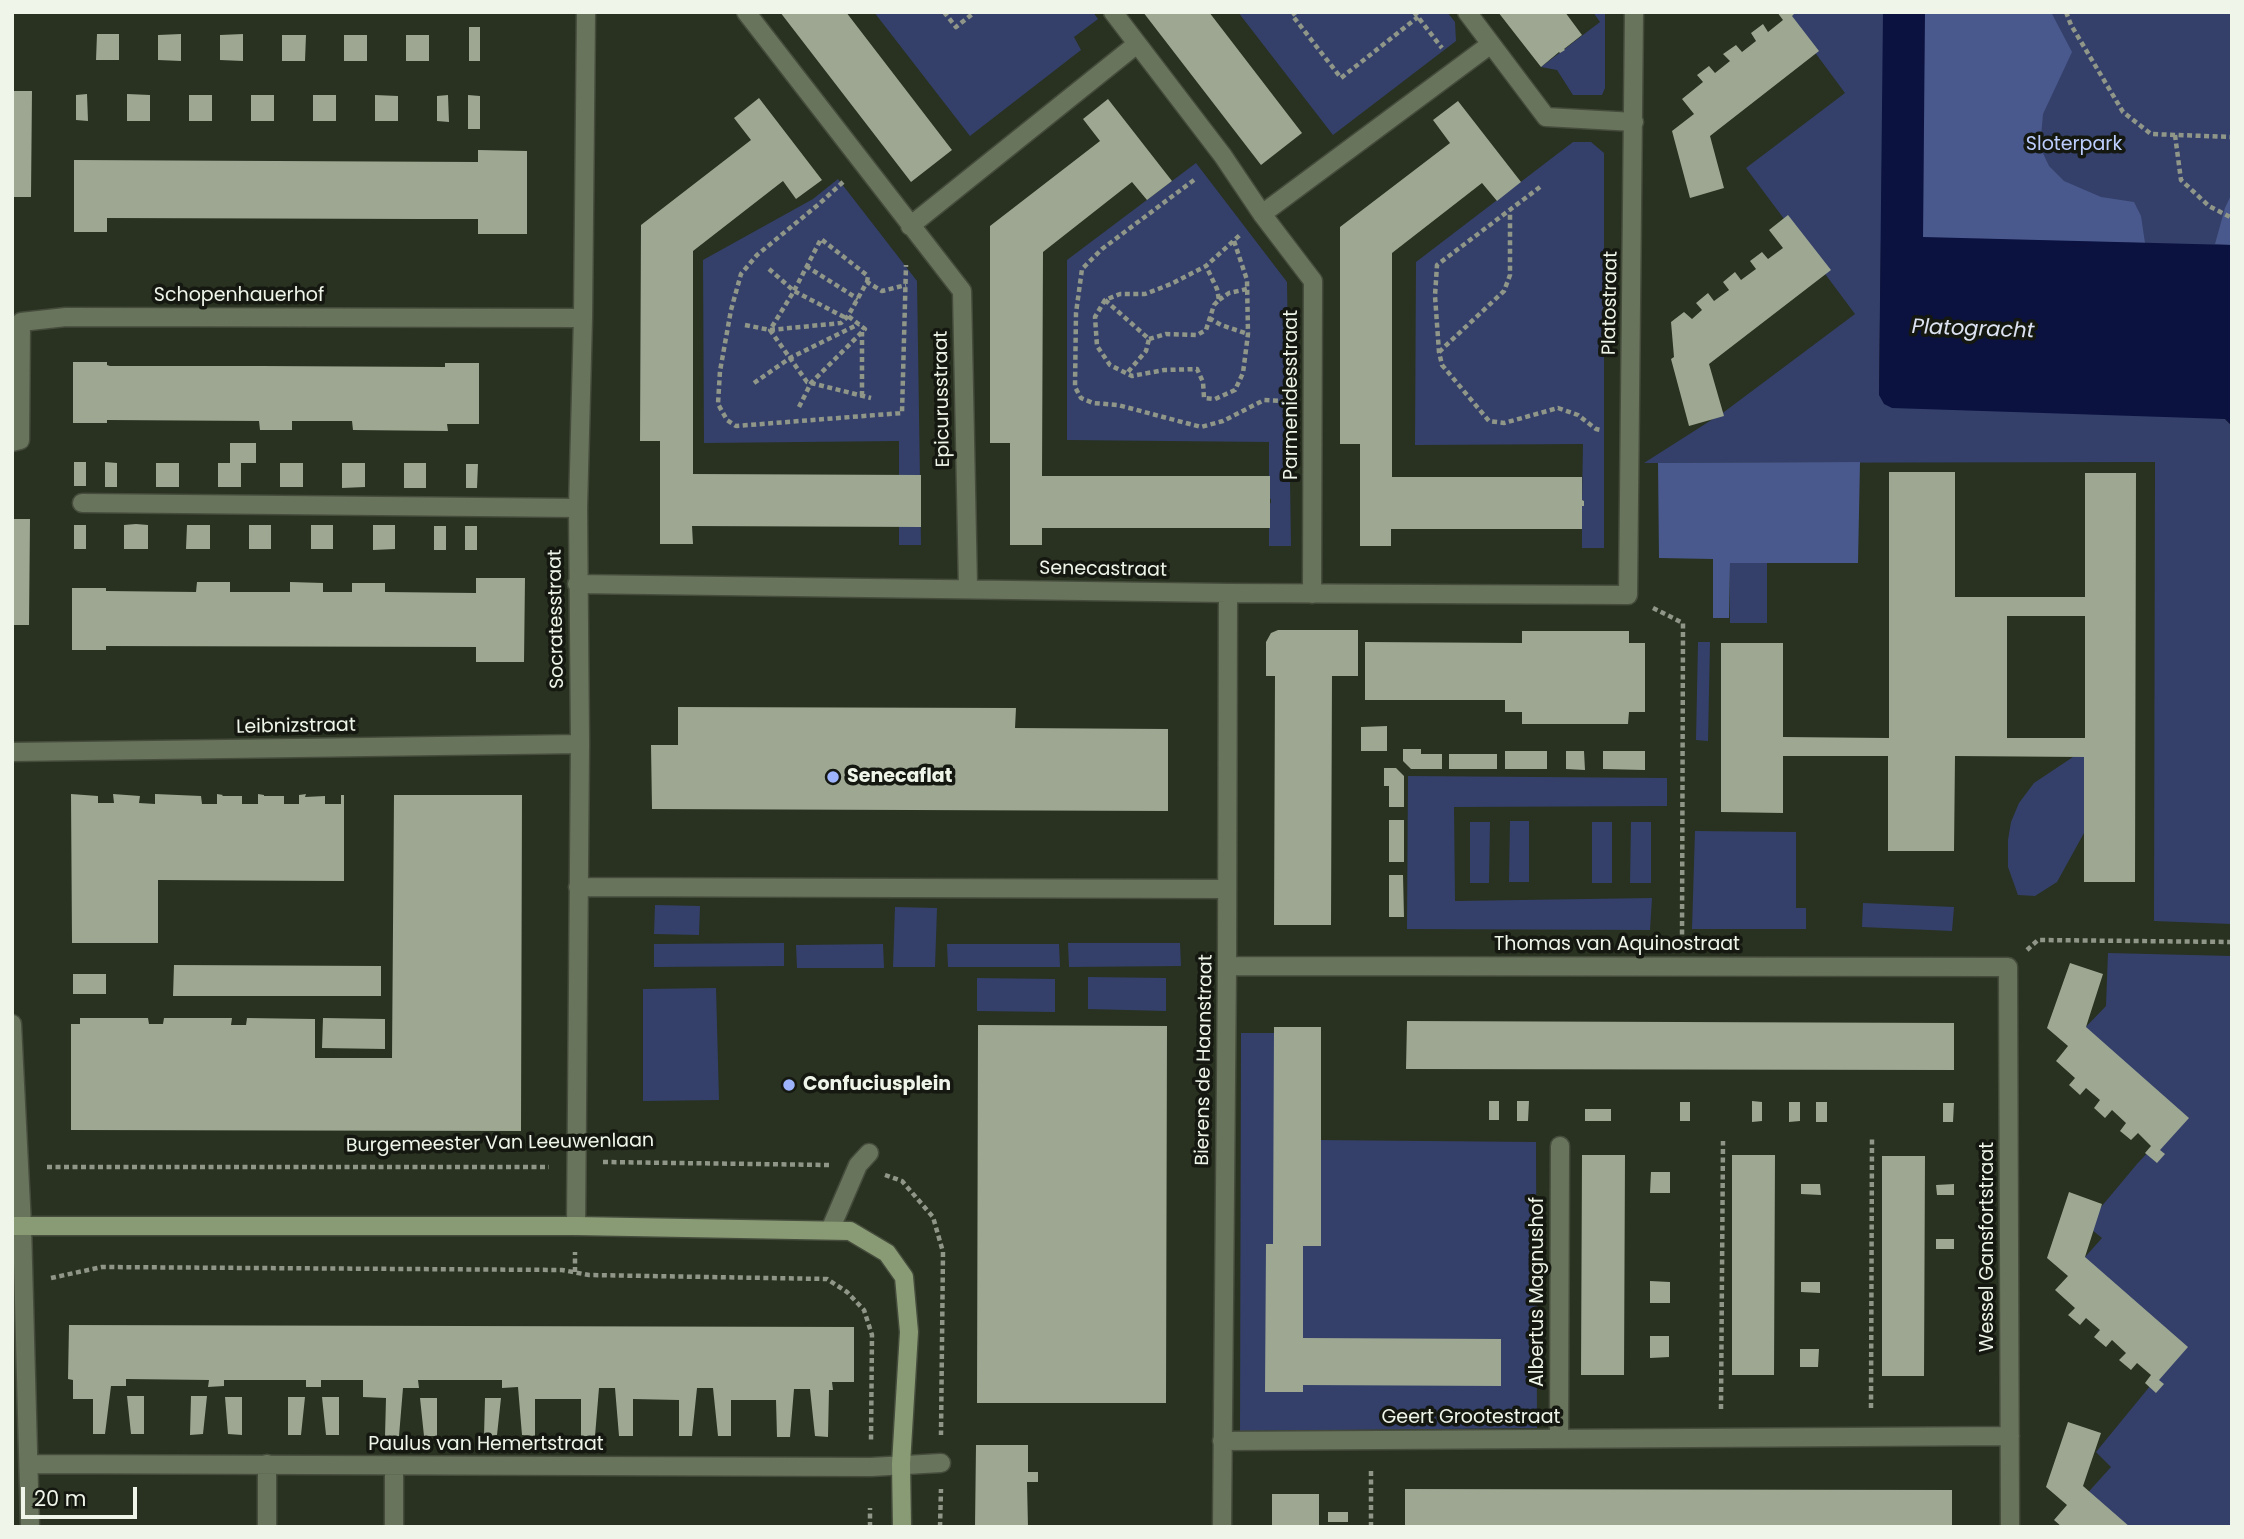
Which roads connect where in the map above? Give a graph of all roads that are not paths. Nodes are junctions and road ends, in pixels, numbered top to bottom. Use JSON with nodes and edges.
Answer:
{"nodes":[{"id":1,"x":586,"y":12,"type":"edge"},
{"id":2,"x":746,"y":12,"type":"edge"},
{"id":3,"x":1113,"y":12,"type":"edge"},
{"id":4,"x":1467,"y":12,"type":"edge"},
{"id":5,"x":1634,"y":12,"type":"edge"},
{"id":6,"x":1137,"y":44,"type":"junction"},
{"id":7,"x":1491,"y":44,"type":"junction"},
{"id":8,"x":1634,"y":122,"type":"junction"},
{"id":9,"x":1262,"y":214,"type":"junction"},
{"id":10,"x":910,"y":226,"type":"junction"},
{"id":11,"x":583,"y":318,"type":"junction"},
{"id":12,"x":12,"y":442,"type":"edge"},
{"id":13,"x":82,"y":503,"type":"dead end"},
{"id":14,"x":578,"y":508,"type":"junction"},
{"id":15,"x":578,"y":584,"type":"junction"},
{"id":16,"x":968,"y":588,"type":"junction"},
{"id":17,"x":1228,"y":593,"type":"junction"},
{"id":18,"x":1312,"y":594,"type":"junction"},
{"id":19,"x":1628,"y":595,"type":"joint"},
{"id":20,"x":580,"y":744,"type":"junction"},
{"id":21,"x":12,"y":752,"type":"edge"},
{"id":22,"x":578,"y":887,"type":"junction"},
{"id":23,"x":1227,"y":889,"type":"junction"},
{"id":24,"x":1227,"y":966,"type":"junction"},
{"id":25,"x":2008,"y":967,"type":"joint"},
{"id":26,"x":12,"y":1024,"type":"edge"},
{"id":27,"x":1560,"y":1146,"type":"dead end"},
{"id":28,"x":864,"y":1159,"type":"road end"},
{"id":29,"x":17,"y":1226,"type":"edge"},
{"id":30,"x":576,"y":1226,"type":"junction"},
{"id":31,"x":830,"y":1230,"type":"junction"},
{"id":32,"x":2010,"y":1436,"type":"junction"},
{"id":33,"x":1559,"y":1439,"type":"junction"},
{"id":34,"x":1222,"y":1441,"type":"junction"},
{"id":35,"x":24,"y":1452,"type":"edge"},
{"id":36,"x":941,"y":1463,"type":"road end"},
{"id":37,"x":267,"y":1464,"type":"junction"},
{"id":38,"x":901,"y":1464,"type":"junction"},
{"id":39,"x":394,"y":1466,"type":"junction"},
{"id":40,"x":30,"y":1527,"type":"edge"},
{"id":41,"x":267,"y":1527,"type":"edge"},
{"id":42,"x":394,"y":1527,"type":"edge"},
{"id":43,"x":902,"y":1527,"type":"edge"},
{"id":44,"x":1222,"y":1527,"type":"edge"},
{"id":45,"x":2010,"y":1527,"type":"edge"}],
"edges":[{"from":1,"to":11,"type":"street","name":"Socratesstraat"},
{"from":2,"to":10,"type":"street","name":"Epicurusstraat"},
{"from":3,"to":6,"type":"street","name":"Parmenidesstraat"},
{"from":4,"to":7,"type":"street"},
{"from":5,"to":8,"type":"street","name":"Platostraat"},
{"from":6,"to":9,"type":"street","name":"Parmenidesstraat"},
{"from":6,"to":10,"type":"street"},
{"from":7,"to":8,"type":"street"},
{"from":7,"to":9,"type":"street"},
{"from":8,"to":19,"type":"street","name":"Platostraat"},
{"from":9,"to":18,"type":"street","name":"Parmenidesstraat"},
{"from":10,"to":16,"type":"street","name":"Epicurusstraat"},
{"from":11,"to":12,"type":"street","name":"Schopenhauerhof"},
{"from":11,"to":14,"type":"street","name":"Socratesstraat"},
{"from":13,"to":14,"type":"street"},
{"from":14,"to":15,"type":"street","name":"Socratesstraat"},
{"from":15,"to":16,"type":"street","name":"Senecastraat"},
{"from":15,"to":20,"type":"street","name":"Socratesstraat"},
{"from":16,"to":17,"type":"street","name":"Senecastraat"},
{"from":17,"to":18,"type":"street","name":"Senecastraat"},
{"from":17,"to":23,"type":"street","name":"Bierens de Haanstraat"},
{"from":18,"to":19,"type":"street","name":"Senecastraat"},
{"from":20,"to":21,"type":"street","name":"Leibnizstraat"},
{"from":20,"to":22,"type":"street","name":"Socratesstraat"},
{"from":22,"to":23,"type":"street"},
{"from":22,"to":30,"type":"street","name":"Socratesstraat"},
{"from":23,"to":24,"type":"street","name":"Bierens de Haanstraat"},
{"from":24,"to":25,"type":"street","name":"Thomas van Aquinostraat"},
{"from":24,"to":34,"type":"street","name":"Bierens de Haanstraat"},
{"from":25,"to":32,"type":"street","name":"Wessel Gansfortstraat"},
{"from":26,"to":29,"type":"street"},
{"from":27,"to":33,"type":"street","name":"Albertus Magnushof"},
{"from":28,"to":31,"type":"street"},
{"from":29,"to":30,"type":"street"},
{"from":29,"to":35,"type":"street"},
{"from":30,"to":31,"type":"street"},
{"from":31,"to":38,"type":"street"},
{"from":32,"to":33,"type":"street","name":"Geert Grootestraat"},
{"from":32,"to":45,"type":"street","name":"Wessel Gansfortstraat"},
{"from":33,"to":34,"type":"street","name":"Geert Grootestraat"},
{"from":34,"to":44,"type":"street","name":"Bierens de Haanstraat"},
{"from":35,"to":37,"type":"street","name":"Paulus van Hemertstraat"},
{"from":35,"to":40,"type":"street"},
{"from":36,"to":38,"type":"street","name":"Paulus van Hemertstraat"},
{"from":37,"to":39,"type":"street","name":"Paulus van Hemertstraat"},
{"from":37,"to":41,"type":"street"},
{"from":38,"to":39,"type":"street","name":"Paulus van Hemertstraat"},
{"from":38,"to":43,"type":"street"},
{"from":39,"to":42,"type":"street"}]}
